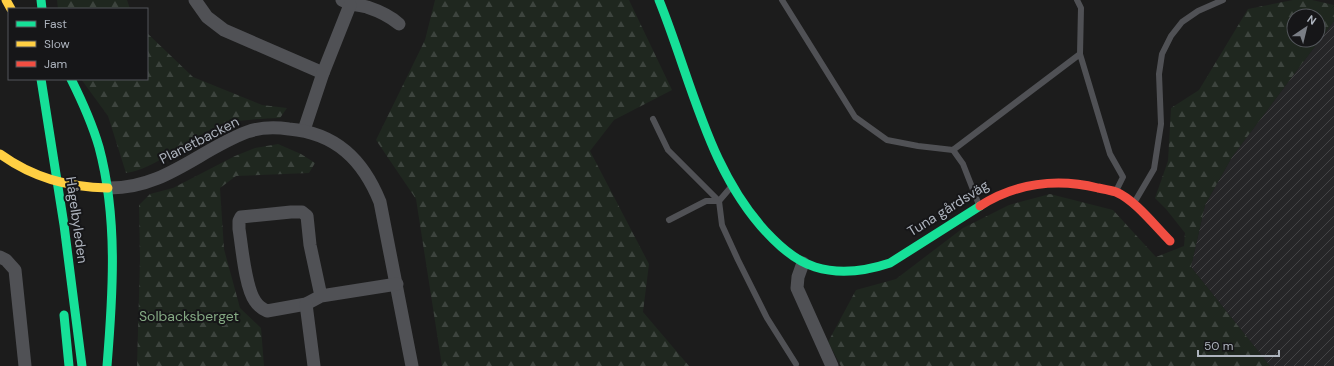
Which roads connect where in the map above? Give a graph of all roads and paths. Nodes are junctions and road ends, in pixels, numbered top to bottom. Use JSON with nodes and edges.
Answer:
{"nodes":[{"id":1,"x":195,"y":0,"type":"edge"},
{"id":2,"x":659,"y":0,"type":"edge"},
{"id":3,"x":782,"y":0,"type":"edge"},
{"id":4,"x":1077,"y":0,"type":"edge"},
{"id":5,"x":1223,"y":0,"type":"edge"},
{"id":6,"x":346,"y":2,"type":"edge"},
{"id":7,"x":399,"y":24,"type":"dead end"},
{"id":8,"x":1080,"y":54,"type":"junction"},
{"id":9,"x":323,"y":73,"type":"junction"},
{"id":10,"x":41,"y":80,"type":"edge"},
{"id":11,"x":72,"y":80,"type":"edge"},
{"id":12,"x":653,"y":119,"type":"dead end"},
{"id":13,"x":304,"y":130,"type":"junction"},
{"id":14,"x":953,"y":150,"type":"junction"},
{"id":15,"x":0,"y":154,"type":"edge"},
{"id":16,"x":44,"y":166,"type":"dead end"},
{"id":17,"x":732,"y":186,"type":"junction"},
{"id":18,"x":108,"y":188,"type":"junction"},
{"id":19,"x":48,"y":190,"type":"dead end"},
{"id":20,"x":1116,"y":192,"type":"junction"},
{"id":21,"x":719,"y":202,"type":"junction"},
{"id":22,"x":1133,"y":204,"type":"junction"},
{"id":23,"x":979,"y":206,"type":"junction"},
{"id":24,"x":669,"y":220,"type":"dead end"},
{"id":25,"x":1170,"y":241,"type":"dead end"},
{"id":26,"x":3,"y":259,"type":"edge"},
{"id":27,"x":803,"y":263,"type":"junction"},
{"id":28,"x":397,"y":284,"type":"junction"},
{"id":29,"x":322,"y":296,"type":"junction"},
{"id":30,"x":63,"y":304,"type":"dead end"},
{"id":31,"x":306,"y":304,"type":"junction"},
{"id":32,"x":796,"y":364,"type":"dead end"},
{"id":33,"x":26,"y":366,"type":"edge"},
{"id":34,"x":69,"y":366,"type":"edge"},
{"id":35,"x":82,"y":366,"type":"edge"},
{"id":36,"x":107,"y":366,"type":"edge"},
{"id":37,"x":314,"y":366,"type":"edge"},
{"id":38,"x":412,"y":366,"type":"edge"},
{"id":39,"x":832,"y":366,"type":"edge"}],
"edges":[{"from":1,"to":9,"type":"street"},
{"from":2,"to":17,"type":"main road","name":"Tuna gårdsväg"},
{"from":3,"to":14,"type":"lane"},
{"from":4,"to":8,"type":"lane"},
{"from":5,"to":22,"type":"lane"},
{"from":6,"to":7,"type":"street"},
{"from":6,"to":9,"type":"street"},
{"from":8,"to":14,"type":"lane"},
{"from":8,"to":20,"type":"lane"},
{"from":9,"to":13,"type":"street"},
{"from":10,"to":35,"type":"main road","name":"Hågelbyleden"},
{"from":11,"to":18,"type":"main road"},
{"from":12,"to":21,"type":"lane"},
{"from":13,"to":18,"type":"street","name":"Planetbacken"},
{"from":13,"to":28,"type":"street","name":"Planetbacken"},
{"from":14,"to":23,"type":"lane"},
{"from":15,"to":18,"type":"main road"},
{"from":16,"to":19,"type":"main road","name":"Hågelbyleden"},
{"from":17,"to":21,"type":"lane"},
{"from":17,"to":27,"type":"main road","name":"Tuna gårdsväg"},
{"from":18,"to":36,"type":"main road"},
{"from":20,"to":22,"type":"main road","name":"Tuna gårdsväg"},
{"from":20,"to":23,"type":"main road","name":"Tuna gårdsväg"},
{"from":21,"to":24,"type":"lane"},
{"from":21,"to":32,"type":"lane"},
{"from":22,"to":25,"type":"main road","name":"Tuna gårdsväg"},
{"from":23,"to":27,"type":"main road","name":"Tuna gårdsväg"},
{"from":26,"to":33,"type":"street"},
{"from":27,"to":39,"type":"street"},
{"from":28,"to":29,"type":"street"},
{"from":28,"to":38,"type":"street","name":"Planetbacken"},
{"from":29,"to":31,"type":"street"},
{"from":29,"to":31,"type":"street"},
{"from":30,"to":34,"type":"main road"},
{"from":31,"to":37,"type":"street"}]}
